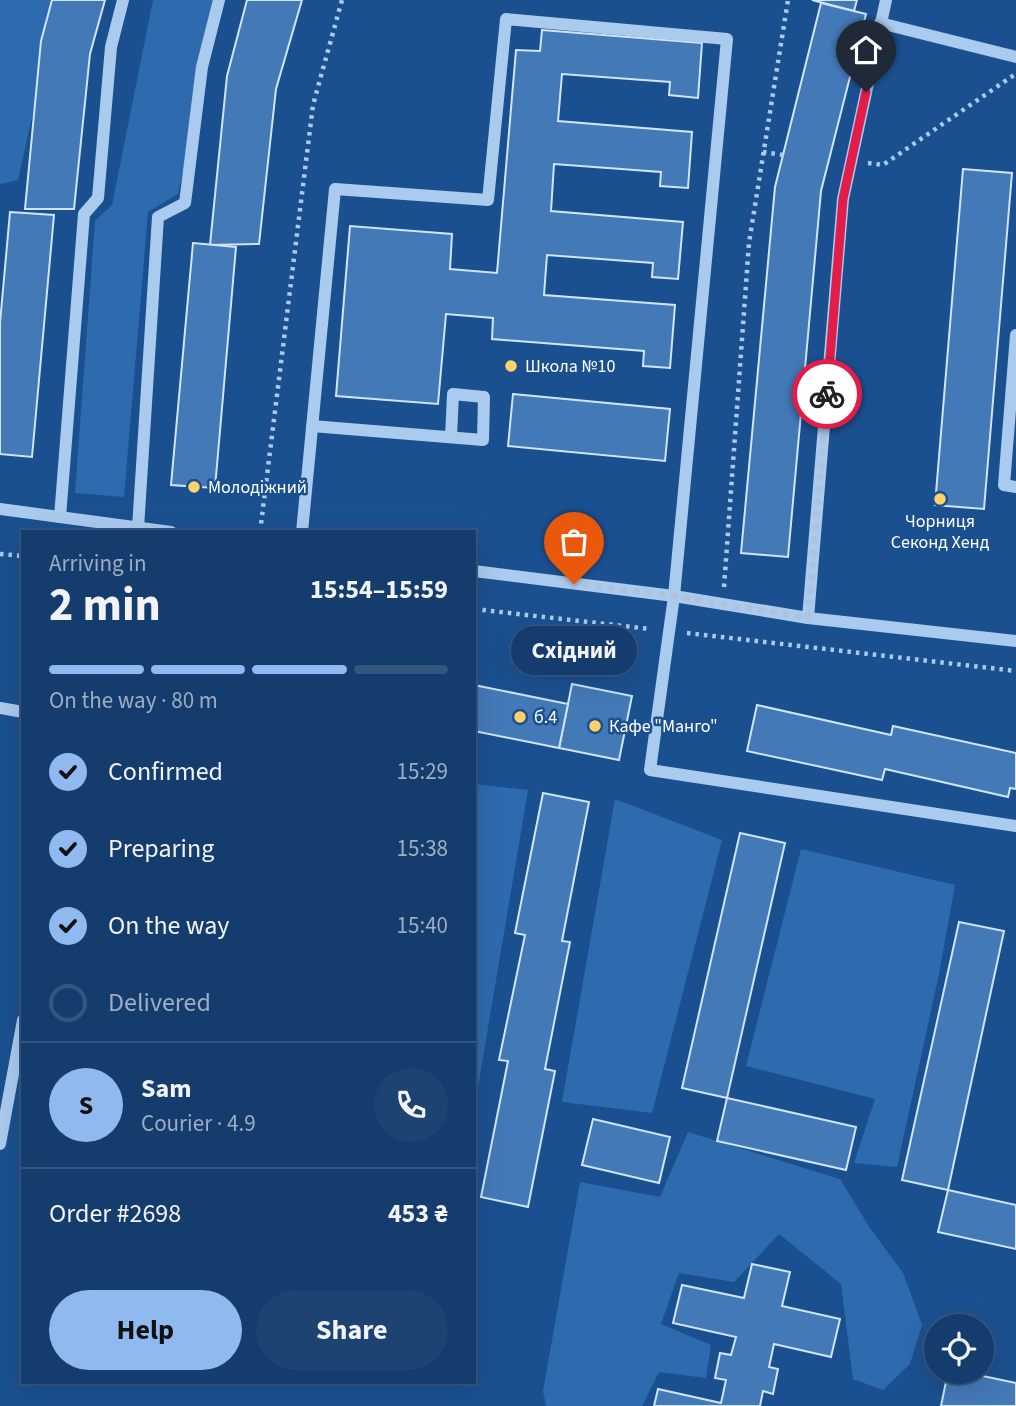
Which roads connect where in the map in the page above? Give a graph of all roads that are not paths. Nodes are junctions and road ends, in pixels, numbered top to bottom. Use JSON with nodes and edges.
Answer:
{"nodes":[{"id":1,"x":123,"y":0,"type":"edge"},
{"id":2,"x":219,"y":0,"type":"edge"},
{"id":3,"x":886,"y":0,"type":"edge"},
{"id":4,"x":880,"y":23,"type":"junction"},
{"id":5,"x":1016,"y":57,"type":"edge"},
{"id":6,"x":1016,"y":335,"type":"edge"},
{"id":7,"x":312,"y":426,"type":"junction"},
{"id":8,"x":451,"y":437,"type":"dead end"},
{"id":9,"x":1016,"y":487,"type":"edge"},
{"id":10,"x":0,"y":509,"type":"edge"},
{"id":11,"x":60,"y":517,"type":"junction"},
{"id":12,"x":113,"y":528,"type":"edge"},
{"id":13,"x":138,"y":528,"type":"junction"},
{"id":14,"x":154,"y":530,"type":"edge"},
{"id":15,"x":302,"y":530,"type":"edge"},
{"id":16,"x":476,"y":571,"type":"edge"},
{"id":17,"x":674,"y":596,"type":"junction"},
{"id":18,"x":808,"y":618,"type":"junction"},
{"id":19,"x":1016,"y":640,"type":"edge"},
{"id":20,"x":0,"y":708,"type":"edge"},
{"id":21,"x":21,"y":712,"type":"edge"},
{"id":22,"x":1016,"y":826,"type":"edge"},
{"id":23,"x":21,"y":1031,"type":"edge"},
{"id":24,"x":0,"y":1144,"type":"edge"}],
"edges":[{"from":1,"to":11,"type":"street"},
{"from":2,"to":13,"type":"street"},
{"from":3,"to":4,"type":"street"},
{"from":4,"to":5,"type":"street"},
{"from":4,"to":18,"type":"street"},
{"from":6,"to":9,"type":"street"},
{"from":7,"to":8,"type":"street"},
{"from":7,"to":15,"type":"street"},
{"from":7,"to":17,"type":"street"},
{"from":10,"to":11,"type":"street"},
{"from":11,"to":12,"type":"street"},
{"from":12,"to":13,"type":"street"},
{"from":13,"to":14,"type":"street"},
{"from":16,"to":17,"type":"street"},
{"from":17,"to":18,"type":"street"},
{"from":17,"to":22,"type":"street"},
{"from":18,"to":19,"type":"street"},
{"from":20,"to":21,"type":"street"},
{"from":23,"to":24,"type":"street"}]}
